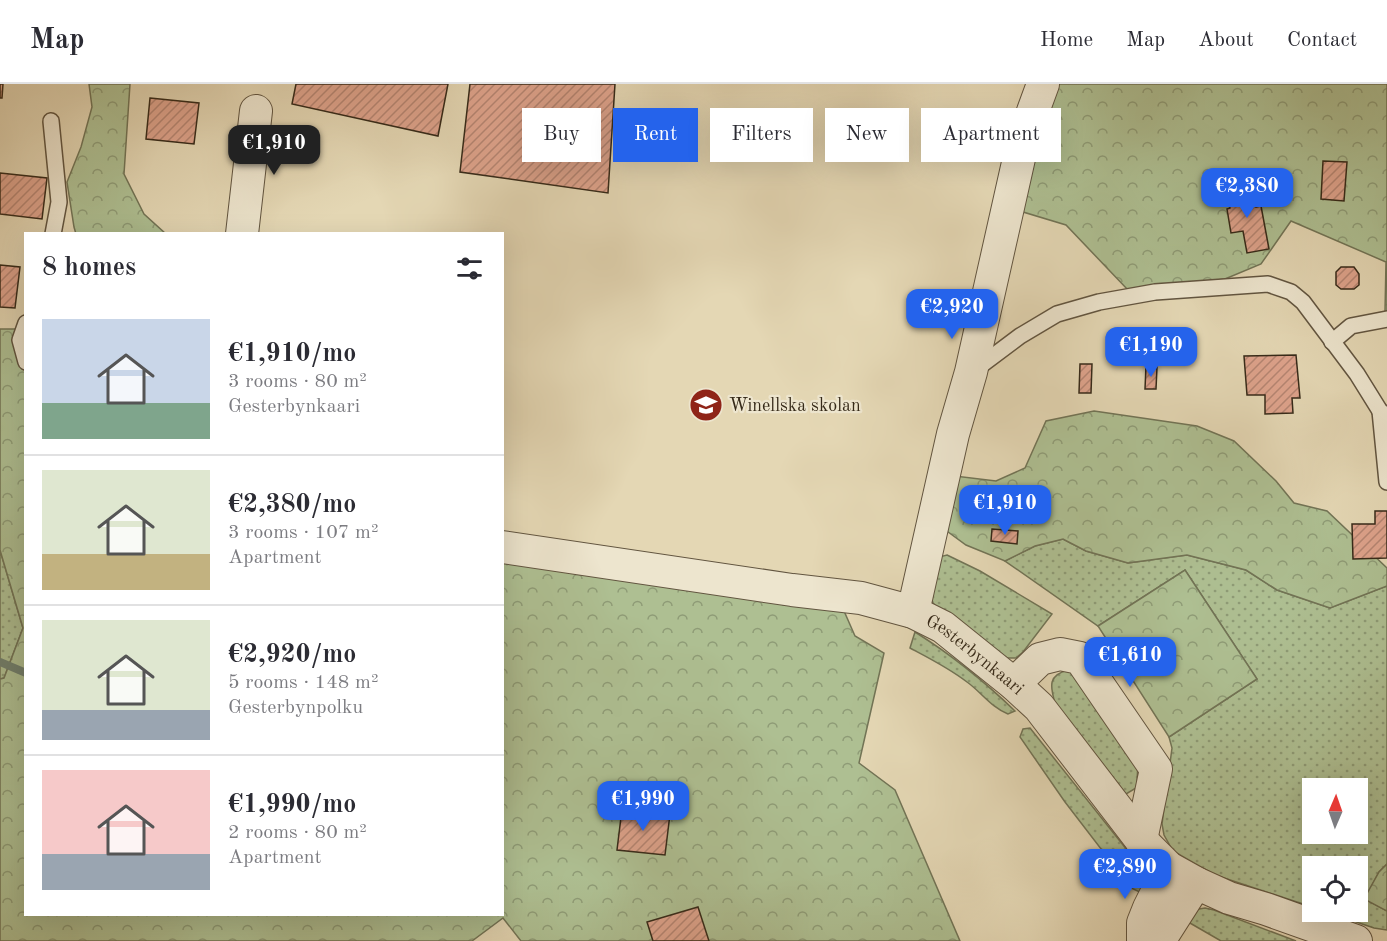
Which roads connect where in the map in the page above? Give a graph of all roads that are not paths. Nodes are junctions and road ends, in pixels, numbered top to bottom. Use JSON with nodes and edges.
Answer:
{"nodes":[{"id":1,"x":1043,"y":84,"type":"edge"},
{"id":2,"x":256,"y":111,"type":"dead end"},
{"id":3,"x":51,"y":122,"type":"dead end"},
{"id":4,"x":53,"y":232,"type":"edge"},
{"id":5,"x":242,"y":232,"type":"edge"},
{"id":6,"x":1387,"y":319,"type":"edge"},
{"id":7,"x":24,"y":329,"type":"edge"},
{"id":8,"x":1332,"y":342,"type":"junction"},
{"id":9,"x":24,"y":355,"type":"edge"},
{"id":10,"x":971,"y":372,"type":"junction"},
{"id":11,"x":1384,"y":413,"type":"edge"},
{"id":12,"x":1387,"y":482,"type":"edge"},
{"id":13,"x":504,"y":547,"type":"edge"},
{"id":14,"x":913,"y":612,"type":"junction"},
{"id":15,"x":1014,"y":684,"type":"junction"},
{"id":16,"x":1142,"y":840,"type":"junction"},
{"id":17,"x":1182,"y":875,"type":"junction"},
{"id":18,"x":1143,"y":941,"type":"edge"},
{"id":19,"x":1159,"y":941,"type":"edge"},
{"id":20,"x":1356,"y":941,"type":"edge"}],
"edges":[{"from":1,"to":10,"type":"street"},
{"from":2,"to":5,"type":"street"},
{"from":3,"to":4,"type":"lane"},
{"from":6,"to":8,"type":"lane"},
{"from":7,"to":9,"type":"lane"},
{"from":8,"to":10,"type":"lane"},
{"from":8,"to":11,"type":"lane"},
{"from":10,"to":14,"type":"street"},
{"from":11,"to":12,"type":"lane"},
{"from":13,"to":14,"type":"street","name":"Gesterbynkaari"},
{"from":14,"to":15,"type":"street","name":"Gesterbynkaari"},
{"from":15,"to":16,"type":"street","name":"Gesterbynkaari"},
{"from":15,"to":16,"type":"street"},
{"from":16,"to":17,"type":"street","name":"Gesterbynkaari"},
{"from":17,"to":18,"type":"street"},
{"from":17,"to":19,"type":"street"},
{"from":17,"to":20,"type":"street","name":"Gesterbynkaari"}]}
